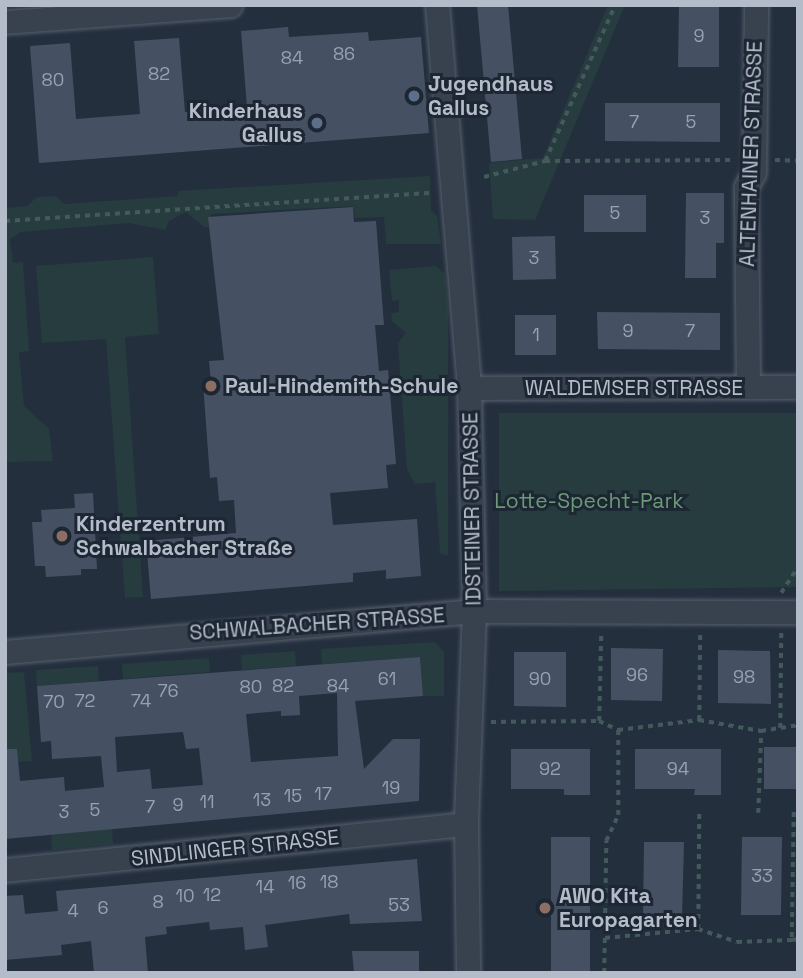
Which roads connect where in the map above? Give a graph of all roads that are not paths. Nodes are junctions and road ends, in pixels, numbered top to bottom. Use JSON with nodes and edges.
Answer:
{"nodes":[{"id":1,"x":230,"y":5,"type":"edge"},
{"id":2,"x":436,"y":5,"type":"edge"},
{"id":3,"x":756,"y":5,"type":"edge"},
{"id":4,"x":5,"y":22,"type":"edge"},
{"id":5,"x":748,"y":387,"type":"junction"},
{"id":6,"x":798,"y":387,"type":"edge"},
{"id":7,"x":470,"y":388,"type":"junction"},
{"id":8,"x":474,"y":611,"type":"junction"},
{"id":9,"x":790,"y":612,"type":"edge"},
{"id":10,"x":5,"y":652,"type":"edge"},
{"id":11,"x":466,"y":824,"type":"junction"},
{"id":12,"x":5,"y":870,"type":"edge"},
{"id":13,"x":468,"y":973,"type":"edge"}],
"edges":[{"from":1,"to":4,"type":"street"},
{"from":2,"to":7,"type":"street","name":"IDSTEINER STRASSE"},
{"from":3,"to":5,"type":"street","name":"ALTENHAINER STRASSE"},
{"from":5,"to":6,"type":"street","name":"WALDEMSER STRASSE"},
{"from":5,"to":7,"type":"street","name":"WALDEMSER STRASSE"},
{"from":7,"to":8,"type":"street","name":"IDSTEINER STRASSE"},
{"from":8,"to":9,"type":"street","name":"SCHWALBACHER STRASSE"},
{"from":8,"to":10,"type":"street","name":"SCHWALBACHER STRASSE"},
{"from":8,"to":11,"type":"street","name":"IDSTEINER STRASSE"},
{"from":11,"to":12,"type":"street","name":"SINDLINGER STRASSE"},
{"from":11,"to":13,"type":"street","name":"IDSTEINER STRASSE"}]}
